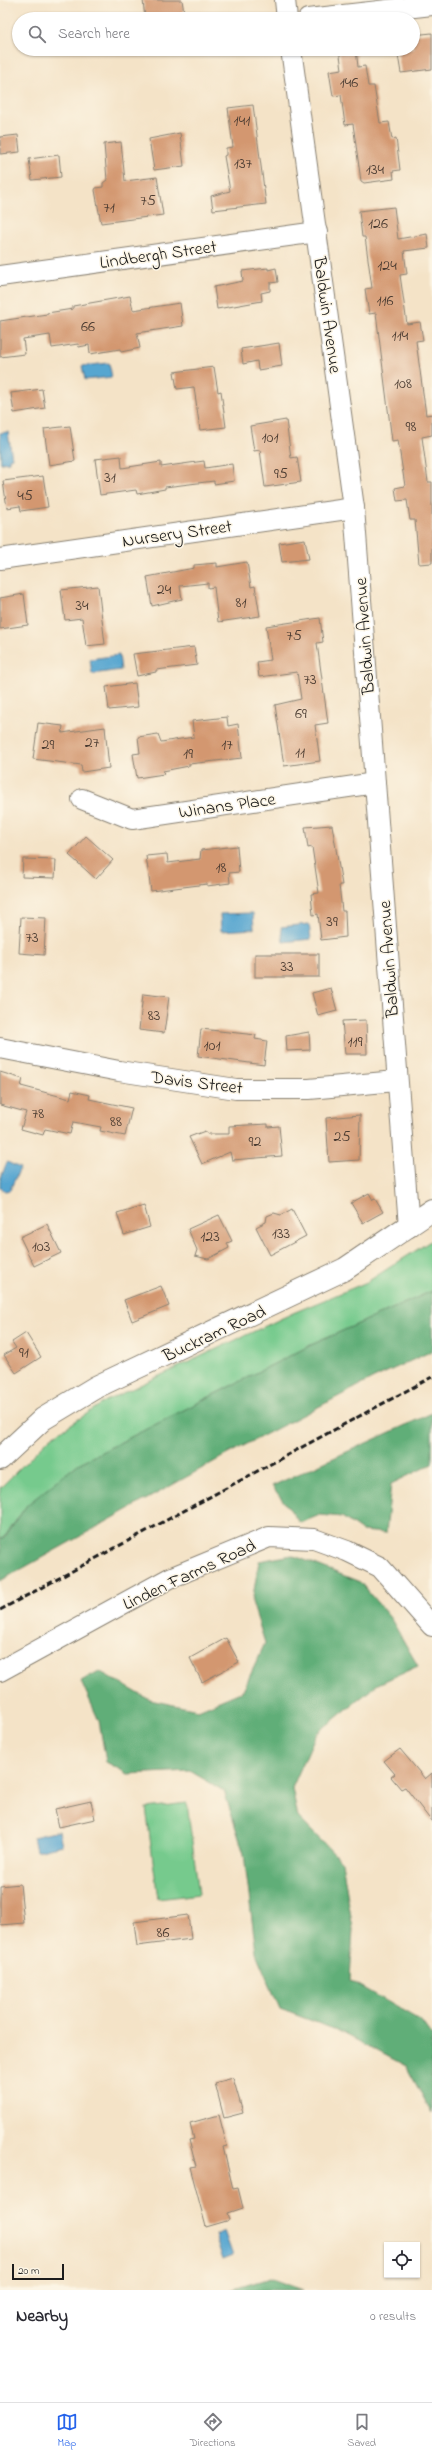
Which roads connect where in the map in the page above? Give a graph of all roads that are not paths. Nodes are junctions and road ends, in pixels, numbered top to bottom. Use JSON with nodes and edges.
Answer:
{"nodes":[{"id":1,"x":285,"y":0,"type":"edge"},
{"id":2,"x":432,"y":5,"type":"edge"},
{"id":3,"x":286,"y":12,"type":"edge"},
{"id":4,"x":370,"y":12,"type":"edge"},
{"id":5,"x":292,"y":56,"type":"edge"},
{"id":6,"x":317,"y":232,"type":"junction"},
{"id":7,"x":0,"y":276,"type":"edge"},
{"id":8,"x":354,"y":508,"type":"junction"},
{"id":9,"x":0,"y":558,"type":"edge"},
{"id":10,"x":375,"y":783,"type":"junction"},
{"id":11,"x":82,"y":799,"type":"dead end"},
{"id":12,"x":0,"y":1048,"type":"edge"},
{"id":13,"x":396,"y":1081,"type":"junction"},
{"id":14,"x":432,"y":1210,"type":"edge"},
{"id":15,"x":409,"y":1227,"type":"junction"},
{"id":16,"x":0,"y":1459,"type":"edge"},
{"id":17,"x":432,"y":1626,"type":"edge"},
{"id":18,"x":0,"y":1671,"type":"edge"}],
"edges":[{"from":1,"to":3,"type":"street"},
{"from":2,"to":4,"type":"street"},
{"from":5,"to":6,"type":"street","name":"Baldwin Avenue"},
{"from":6,"to":7,"type":"street","name":"Lindbergh Street"},
{"from":6,"to":8,"type":"street","name":"Baldwin Avenue"},
{"from":8,"to":9,"type":"street","name":"Nursery Street"},
{"from":8,"to":10,"type":"street","name":"Baldwin Avenue"},
{"from":10,"to":11,"type":"street","name":"Winans Place"},
{"from":10,"to":13,"type":"street","name":"Baldwin Avenue"},
{"from":12,"to":13,"type":"street","name":"Davis Street"},
{"from":13,"to":15,"type":"street","name":"Baldwin Avenue"},
{"from":14,"to":15,"type":"main road","name":"Buckram Road"},
{"from":15,"to":16,"type":"main road","name":"Buckram Road"},
{"from":17,"to":18,"type":"street","name":"Linden Farms Road"}]}
